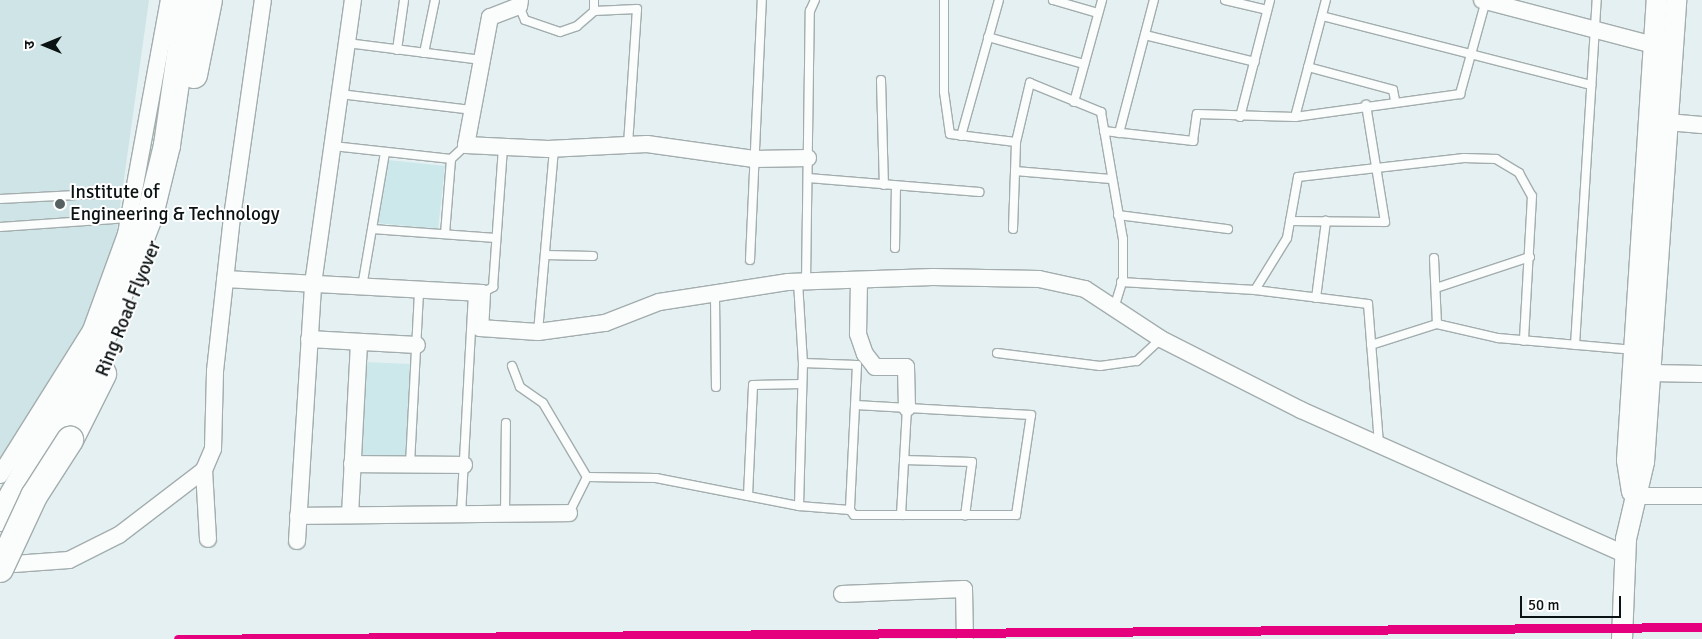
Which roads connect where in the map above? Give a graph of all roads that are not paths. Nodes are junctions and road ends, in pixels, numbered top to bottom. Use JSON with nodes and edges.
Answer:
{"nodes":[{"id":1,"x":169,"y":0,"type":"edge"},
{"id":2,"x":184,"y":0,"type":"edge"},
{"id":3,"x":188,"y":0,"type":"edge"},
{"id":4,"x":209,"y":0,"type":"edge"},
{"id":5,"x":263,"y":0,"type":"edge"},
{"id":6,"x":353,"y":0,"type":"edge"},
{"id":7,"x":404,"y":0,"type":"edge"},
{"id":8,"x":435,"y":0,"type":"edge"},
{"id":9,"x":594,"y":0,"type":"edge"},
{"id":10,"x":623,"y":0,"type":"edge"},
{"id":11,"x":762,"y":0,"type":"edge"},
{"id":12,"x":814,"y":0,"type":"edge"},
{"id":13,"x":944,"y":0,"type":"edge"},
{"id":14,"x":999,"y":0,"type":"edge"},
{"id":15,"x":1053,"y":0,"type":"edge"},
{"id":16,"x":1102,"y":0,"type":"edge"},
{"id":17,"x":1154,"y":0,"type":"edge"},
{"id":18,"x":1225,"y":0,"type":"edge"},
{"id":19,"x":1270,"y":0,"type":"edge"},
{"id":20,"x":1326,"y":0,"type":"edge"},
{"id":21,"x":1485,"y":0,"type":"edge"},
{"id":22,"x":1597,"y":0,"type":"edge"},
{"id":23,"x":1657,"y":0,"type":"edge"},
{"id":24,"x":1676,"y":0,"type":"edge"},
{"id":25,"x":520,"y":3,"type":"edge"},
{"id":26,"x":620,"y":9,"type":"junction"},
{"id":27,"x":1267,"y":10,"type":"junction"},
{"id":28,"x":594,"y":11,"type":"junction"},
{"id":29,"x":1098,"y":13,"type":"junction"},
{"id":30,"x":1322,"y":16,"type":"junction"},
{"id":31,"x":1595,"y":29,"type":"junction"},
{"id":32,"x":164,"y":34,"type":"junction"},
{"id":33,"x":1145,"y":35,"type":"junction"},
{"id":34,"x":988,"y":37,"type":"junction"},
{"id":35,"x":347,"y":44,"type":"junction"},
{"id":36,"x":1663,"y":47,"type":"junction"},
{"id":37,"x":397,"y":50,"type":"junction"},
{"id":38,"x":424,"y":53,"type":"junction"},
{"id":39,"x":1471,"y":54,"type":"junction"},
{"id":40,"x":482,"y":60,"type":"junction"},
{"id":41,"x":1255,"y":62,"type":"junction"},
{"id":42,"x":1084,"y":64,"type":"junction"},
{"id":43,"x":1308,"y":67,"type":"junction"},
{"id":44,"x":881,"y":80,"type":"dead end"},
{"id":45,"x":1591,"y":85,"type":"junction"},
{"id":46,"x":340,"y":94,"type":"junction"},
{"id":47,"x":1395,"y":100,"type":"junction"},
{"id":48,"x":1074,"y":102,"type":"junction"},
{"id":49,"x":1366,"y":105,"type":"junction"},
{"id":50,"x":473,"y":110,"type":"junction"},
{"id":51,"x":1295,"y":116,"type":"junction"},
{"id":52,"x":1240,"y":117,"type":"junction"},
{"id":53,"x":1667,"y":122,"type":"junction"},
{"id":54,"x":1702,"y":125,"type":"edge"},
{"id":55,"x":1104,"y":131,"type":"junction"},
{"id":56,"x":1119,"y":133,"type":"junction"},
{"id":57,"x":961,"y":136,"type":"junction"},
{"id":58,"x":1016,"y":142,"type":"junction"},
{"id":59,"x":466,"y":145,"type":"junction"},
{"id":60,"x":628,"y":145,"type":"junction"},
{"id":61,"x":333,"y":146,"type":"junction"},
{"id":62,"x":503,"y":147,"type":"junction"},
{"id":63,"x":554,"y":149,"type":"junction"},
{"id":64,"x":385,"y":152,"type":"junction"},
{"id":65,"x":808,"y":158,"type":"junction"},
{"id":66,"x":451,"y":159,"type":"junction"},
{"id":67,"x":754,"y":159,"type":"junction"},
{"id":68,"x":1376,"y":167,"type":"junction"},
{"id":69,"x":1015,"y":171,"type":"junction"},
{"id":70,"x":808,"y":178,"type":"junction"},
{"id":71,"x":1111,"y":179,"type":"junction"},
{"id":72,"x":884,"y":185,"type":"junction"},
{"id":73,"x":896,"y":186,"type":"junction"},
{"id":74,"x":134,"y":192,"type":"junction"},
{"id":75,"x":979,"y":192,"type":"dead end"},
{"id":76,"x":0,"y":200,"type":"edge"},
{"id":77,"x":1118,"y":215,"type":"junction"},
{"id":78,"x":129,"y":218,"type":"junction"},
{"id":79,"x":1290,"y":221,"type":"junction"},
{"id":80,"x":1326,"y":221,"type":"junction"},
{"id":81,"x":0,"y":227,"type":"edge"},
{"id":82,"x":372,"y":228,"type":"junction"},
{"id":83,"x":1013,"y":228,"type":"dead end"},
{"id":84,"x":1228,"y":229,"type":"dead end"},
{"id":85,"x":445,"y":234,"type":"junction"},
{"id":86,"x":496,"y":238,"type":"junction"},
{"id":87,"x":895,"y":248,"type":"dead end"},
{"id":88,"x":545,"y":255,"type":"junction"},
{"id":89,"x":593,"y":256,"type":"dead end"},
{"id":90,"x":1530,"y":256,"type":"junction"},
{"id":91,"x":1434,"y":258,"type":"dead end"},
{"id":92,"x":750,"y":260,"type":"dead end"},
{"id":93,"x":225,"y":279,"type":"junction"},
{"id":94,"x":802,"y":282,"type":"junction"},
{"id":95,"x":859,"y":282,"type":"junction"},
{"id":96,"x":1121,"y":282,"type":"junction"},
{"id":97,"x":313,"y":284,"type":"junction"},
{"id":98,"x":362,"y":287,"type":"junction"},
{"id":99,"x":1436,"y":288,"type":"junction"},
{"id":100,"x":419,"y":290,"type":"junction"},
{"id":101,"x":1255,"y":290,"type":"junction"},
{"id":102,"x":477,"y":293,"type":"junction"},
{"id":103,"x":715,"y":295,"type":"junction"},
{"id":104,"x":1316,"y":298,"type":"junction"},
{"id":105,"x":1114,"y":308,"type":"junction"},
{"id":106,"x":1437,"y":324,"type":"junction"},
{"id":107,"x":538,"y":332,"type":"junction"},
{"id":108,"x":309,"y":339,"type":"junction"},
{"id":109,"x":1161,"y":339,"type":"junction"},
{"id":110,"x":1524,"y":341,"type":"junction"},
{"id":111,"x":359,"y":343,"type":"junction"},
{"id":112,"x":1575,"y":345,"type":"junction"},
{"id":113,"x":417,"y":346,"type":"junction"},
{"id":114,"x":1371,"y":346,"type":"junction"},
{"id":115,"x":1634,"y":350,"type":"junction"},
{"id":116,"x":997,"y":353,"type":"dead end"},
{"id":117,"x":803,"y":363,"type":"junction"},
{"id":118,"x":512,"y":366,"type":"dead end"},
{"id":119,"x":1650,"y":373,"type":"junction"},
{"id":120,"x":1702,"y":374,"type":"edge"},
{"id":121,"x":802,"y":384,"type":"junction"},
{"id":122,"x":716,"y":387,"type":"dead end"},
{"id":123,"x":855,"y":405,"type":"junction"},
{"id":124,"x":907,"y":408,"type":"junction"},
{"id":125,"x":506,"y":423,"type":"dead end"},
{"id":126,"x":59,"y":435,"type":"junction"},
{"id":127,"x":1379,"y":445,"type":"junction"},
{"id":128,"x":904,"y":460,"type":"junction"},
{"id":129,"x":352,"y":464,"type":"junction"},
{"id":130,"x":410,"y":464,"type":"junction"},
{"id":131,"x":464,"y":465,"type":"junction"},
{"id":132,"x":204,"y":470,"type":"junction"},
{"id":133,"x":0,"y":475,"type":"edge"},
{"id":134,"x":587,"y":477,"type":"junction"},
{"id":135,"x":748,"y":496,"type":"junction"},
{"id":136,"x":1633,"y":496,"type":"junction"},
{"id":137,"x":1702,"y":496,"type":"edge"},
{"id":138,"x":799,"y":506,"type":"junction"},
{"id":139,"x":850,"y":510,"type":"junction"},
{"id":140,"x":569,"y":512,"type":"joint"},
{"id":141,"x":505,"y":514,"type":"junction"},
{"id":142,"x":350,"y":515,"type":"junction"},
{"id":143,"x":461,"y":515,"type":"junction"},
{"id":144,"x":901,"y":515,"type":"junction"},
{"id":145,"x":298,"y":516,"type":"junction"},
{"id":146,"x":965,"y":516,"type":"junction"},
{"id":147,"x":0,"y":518,"type":"edge"},
{"id":148,"x":208,"y":538,"type":"dead end"},
{"id":149,"x":297,"y":541,"type":"dead end"},
{"id":150,"x":1625,"y":554,"type":"junction"},
{"id":151,"x":0,"y":558,"type":"edge"},
{"id":152,"x":0,"y":569,"type":"edge"},
{"id":153,"x":842,"y":594,"type":"dead end"},
{"id":154,"x":965,"y":639,"type":"edge"},
{"id":155,"x":1622,"y":639,"type":"edge"}],
"edges":[{"from":1,"to":32,"type":"street"},
{"from":2,"to":32,"type":"street"},
{"from":3,"to":126,"type":"highway","name":"Ring Road Flyover"},
{"from":4,"to":126,"type":"highway","name":"Ring Road Flyover"},
{"from":5,"to":93,"type":"street"},
{"from":6,"to":35,"type":"street"},
{"from":7,"to":37,"type":"lane"},
{"from":8,"to":38,"type":"lane"},
{"from":9,"to":28,"type":"lane"},
{"from":10,"to":26,"type":"lane"},
{"from":11,"to":67,"type":"lane"},
{"from":12,"to":65,"type":"lane"},
{"from":13,"to":57,"type":"lane"},
{"from":14,"to":34,"type":"lane"},
{"from":15,"to":29,"type":"lane"},
{"from":16,"to":29,"type":"lane"},
{"from":17,"to":33,"type":"lane"},
{"from":18,"to":27,"type":"lane"},
{"from":19,"to":27,"type":"lane"},
{"from":20,"to":30,"type":"lane"},
{"from":21,"to":31,"type":"street"},
{"from":21,"to":39,"type":"lane"},
{"from":22,"to":31,"type":"lane"},
{"from":23,"to":36,"type":"street"},
{"from":24,"to":36,"type":"street"},
{"from":25,"to":28,"type":"lane"},
{"from":25,"to":40,"type":"street"},
{"from":26,"to":28,"type":"lane"},
{"from":26,"to":60,"type":"lane"},
{"from":27,"to":41,"type":"lane"},
{"from":29,"to":42,"type":"lane"},
{"from":30,"to":39,"type":"lane"},
{"from":30,"to":43,"type":"lane"},
{"from":31,"to":36,"type":"street"},
{"from":31,"to":45,"type":"lane"},
{"from":32,"to":74,"type":"street"},
{"from":33,"to":41,"type":"lane"},
{"from":33,"to":56,"type":"lane"},
{"from":34,"to":42,"type":"lane"},
{"from":34,"to":57,"type":"lane"},
{"from":35,"to":37,"type":"lane"},
{"from":35,"to":46,"type":"street"},
{"from":36,"to":53,"type":"street"},
{"from":36,"to":115,"type":"street"},
{"from":37,"to":38,"type":"lane"},
{"from":38,"to":40,"type":"lane"},
{"from":39,"to":45,"type":"lane"},
{"from":39,"to":47,"type":"lane"},
{"from":40,"to":50,"type":"street"},
{"from":41,"to":52,"type":"lane"},
{"from":42,"to":48,"type":"lane"},
{"from":43,"to":47,"type":"lane"},
{"from":43,"to":51,"type":"lane"},
{"from":44,"to":72,"type":"lane"},
{"from":45,"to":112,"type":"lane"},
{"from":46,"to":50,"type":"lane"},
{"from":46,"to":61,"type":"street"},
{"from":47,"to":49,"type":"lane"},
{"from":48,"to":55,"type":"lane"},
{"from":48,"to":58,"type":"lane"},
{"from":49,"to":51,"type":"lane"},
{"from":49,"to":68,"type":"lane"},
{"from":50,"to":59,"type":"street"},
{"from":51,"to":52,"type":"lane"},
{"from":52,"to":56,"type":"lane"},
{"from":53,"to":54,"type":"street"},
{"from":53,"to":119,"type":"street"},
{"from":55,"to":56,"type":"lane"},
{"from":55,"to":71,"type":"lane"},
{"from":57,"to":58,"type":"lane"},
{"from":58,"to":69,"type":"lane"},
{"from":59,"to":62,"type":"street"},
{"from":59,"to":66,"type":"lane"},
{"from":60,"to":63,"type":"street"},
{"from":60,"to":67,"type":"street"},
{"from":61,"to":64,"type":"lane"},
{"from":61,"to":97,"type":"street"},
{"from":62,"to":63,"type":"street"},
{"from":62,"to":86,"type":"lane"},
{"from":63,"to":88,"type":"lane"},
{"from":64,"to":66,"type":"lane"},
{"from":64,"to":82,"type":"lane"},
{"from":65,"to":67,"type":"street"},
{"from":65,"to":70,"type":"lane"},
{"from":66,"to":85,"type":"lane"},
{"from":67,"to":92,"type":"lane"},
{"from":68,"to":79,"type":"lane"},
{"from":68,"to":80,"type":"lane"},
{"from":68,"to":90,"type":"lane"},
{"from":69,"to":71,"type":"lane"},
{"from":69,"to":83,"type":"lane"},
{"from":70,"to":72,"type":"lane"},
{"from":70,"to":94,"type":"lane"},
{"from":71,"to":77,"type":"lane"},
{"from":72,"to":73,"type":"lane"},
{"from":73,"to":75,"type":"lane"},
{"from":73,"to":87,"type":"lane"},
{"from":74,"to":76,"type":"lane"},
{"from":74,"to":78,"type":"street"},
{"from":77,"to":84,"type":"lane"},
{"from":77,"to":96,"type":"lane"},
{"from":78,"to":81,"type":"lane"},
{"from":78,"to":133,"type":"street"},
{"from":79,"to":80,"type":"lane"},
{"from":79,"to":101,"type":"lane"},
{"from":80,"to":104,"type":"lane"},
{"from":82,"to":85,"type":"lane"},
{"from":82,"to":98,"type":"lane"},
{"from":85,"to":86,"type":"lane"},
{"from":86,"to":102,"type":"lane"},
{"from":88,"to":89,"type":"lane"},
{"from":88,"to":107,"type":"lane"},
{"from":90,"to":99,"type":"lane"},
{"from":90,"to":110,"type":"lane"},
{"from":91,"to":99,"type":"lane"},
{"from":93,"to":97,"type":"street"},
{"from":93,"to":132,"type":"street"},
{"from":94,"to":95,"type":"street"},
{"from":94,"to":103,"type":"street"},
{"from":94,"to":117,"type":"lane"},
{"from":95,"to":105,"type":"street"},
{"from":95,"to":124,"type":"street"},
{"from":96,"to":101,"type":"lane"},
{"from":96,"to":105,"type":"lane"},
{"from":97,"to":98,"type":"street"},
{"from":97,"to":108,"type":"street"},
{"from":98,"to":100,"type":"street"},
{"from":99,"to":106,"type":"lane"},
{"from":100,"to":102,"type":"street"},
{"from":100,"to":113,"type":"lane"},
{"from":101,"to":104,"type":"lane"},
{"from":102,"to":107,"type":"street"},
{"from":102,"to":131,"type":"lane"},
{"from":103,"to":107,"type":"street"},
{"from":103,"to":122,"type":"lane"},
{"from":104,"to":114,"type":"lane"},
{"from":105,"to":109,"type":"street"},
{"from":106,"to":110,"type":"lane"},
{"from":106,"to":114,"type":"lane"},
{"from":108,"to":111,"type":"street"},
{"from":108,"to":145,"type":"street"},
{"from":109,"to":116,"type":"lane"},
{"from":109,"to":127,"type":"street"},
{"from":110,"to":112,"type":"lane"},
{"from":111,"to":113,"type":"street"},
{"from":111,"to":129,"type":"street"},
{"from":112,"to":115,"type":"lane"},
{"from":113,"to":130,"type":"lane"},
{"from":114,"to":127,"type":"lane"},
{"from":115,"to":136,"type":"street"},
{"from":117,"to":121,"type":"lane"},
{"from":117,"to":123,"type":"lane"},
{"from":118,"to":134,"type":"lane"},
{"from":119,"to":120,"type":"street"},
{"from":119,"to":136,"type":"street"},
{"from":121,"to":135,"type":"lane"},
{"from":121,"to":138,"type":"lane"},
{"from":123,"to":124,"type":"lane"},
{"from":123,"to":139,"type":"lane"},
{"from":124,"to":128,"type":"lane"},
{"from":124,"to":146,"type":"lane"},
{"from":125,"to":141,"type":"lane"},
{"from":126,"to":147,"type":"highway","name":"Ring Road Flyover"},
{"from":126,"to":152,"type":"highway","name":"Ring Road Flyover","bridge":true},
{"from":127,"to":150,"type":"street"},
{"from":128,"to":144,"type":"lane"},
{"from":128,"to":146,"type":"lane"},
{"from":129,"to":130,"type":"street"},
{"from":129,"to":142,"type":"street"},
{"from":130,"to":131,"type":"street"},
{"from":131,"to":143,"type":"lane"},
{"from":132,"to":148,"type":"street"},
{"from":132,"to":151,"type":"street"},
{"from":134,"to":135,"type":"lane"},
{"from":134,"to":140,"type":"lane"},
{"from":135,"to":138,"type":"lane"},
{"from":136,"to":137,"type":"street"},
{"from":136,"to":150,"type":"street"},
{"from":138,"to":139,"type":"lane"},
{"from":139,"to":144,"type":"lane"},
{"from":140,"to":141,"type":"street"},
{"from":141,"to":143,"type":"street"},
{"from":142,"to":143,"type":"street"},
{"from":142,"to":145,"type":"street"},
{"from":144,"to":146,"type":"lane"},
{"from":145,"to":149,"type":"street"},
{"from":150,"to":155,"type":"street"},
{"from":153,"to":154,"type":"street"}]}
